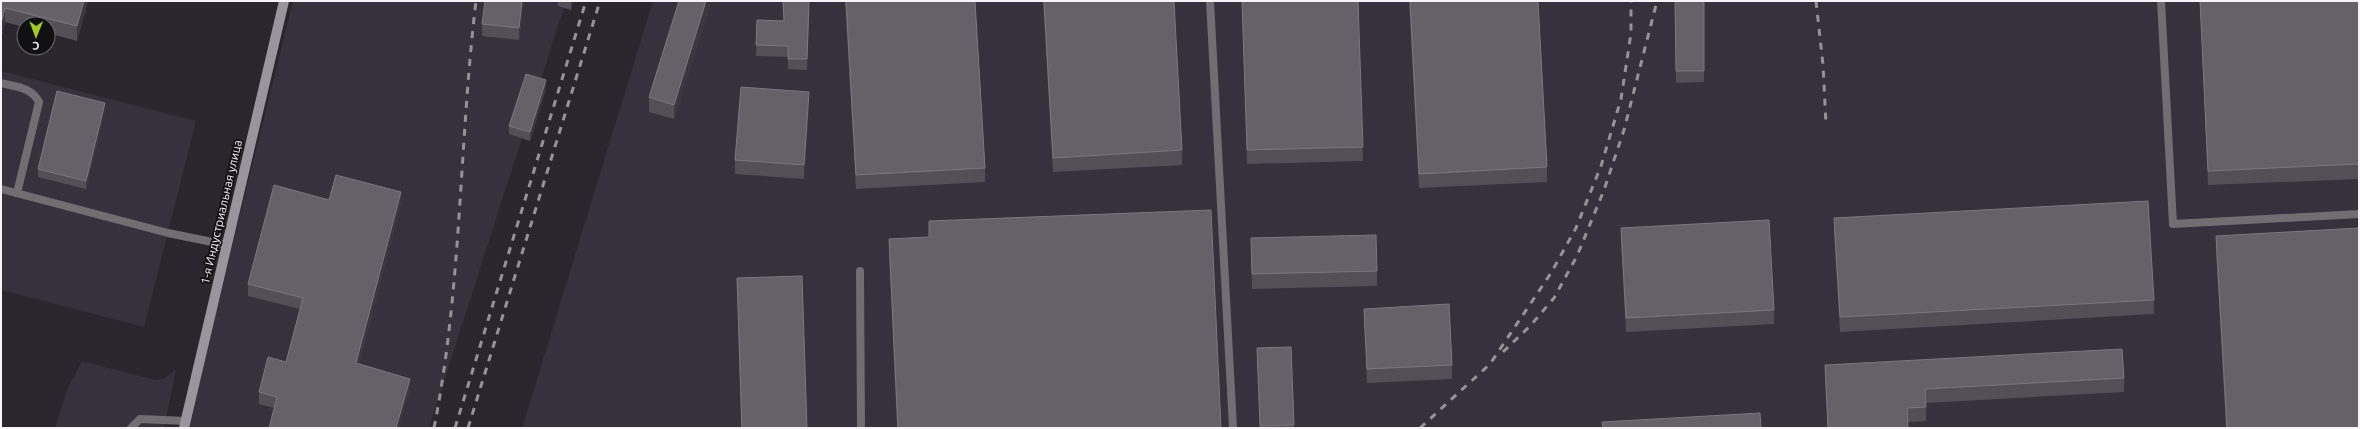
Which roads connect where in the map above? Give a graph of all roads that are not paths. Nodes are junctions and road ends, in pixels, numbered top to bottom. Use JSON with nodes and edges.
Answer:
{"nodes":[{"id":1,"x":284,"y":1,"type":"edge"},
{"id":2,"x":1210,"y":1,"type":"edge"},
{"id":3,"x":2161,"y":1,"type":"edge"},
{"id":4,"x":1,"y":83,"type":"edge"},
{"id":5,"x":1,"y":189,"type":"edge"},
{"id":6,"x":17,"y":193,"type":"junction"},
{"id":7,"x":2359,"y":214,"type":"edge"},
{"id":8,"x":227,"y":245,"type":"junction"},
{"id":9,"x":860,"y":271,"type":"dead end"},
{"id":10,"x":185,"y":424,"type":"edge"},
{"id":11,"x":131,"y":428,"type":"edge"},
{"id":12,"x":861,"y":428,"type":"edge"},
{"id":13,"x":1233,"y":428,"type":"edge"}],
"edges":[{"from":1,"to":8,"type":"main road","name":"1-я Индустриальная улица"},
{"from":2,"to":13,"type":"lane"},
{"from":3,"to":7,"type":"lane"},
{"from":4,"to":6,"type":"lane"},
{"from":5,"to":6,"type":"lane"},
{"from":6,"to":8,"type":"lane"},
{"from":8,"to":10,"type":"main road","name":"1-я Индустриальная улица"},
{"from":9,"to":12,"type":"lane"},
{"from":10,"to":11,"type":"lane"}]}
